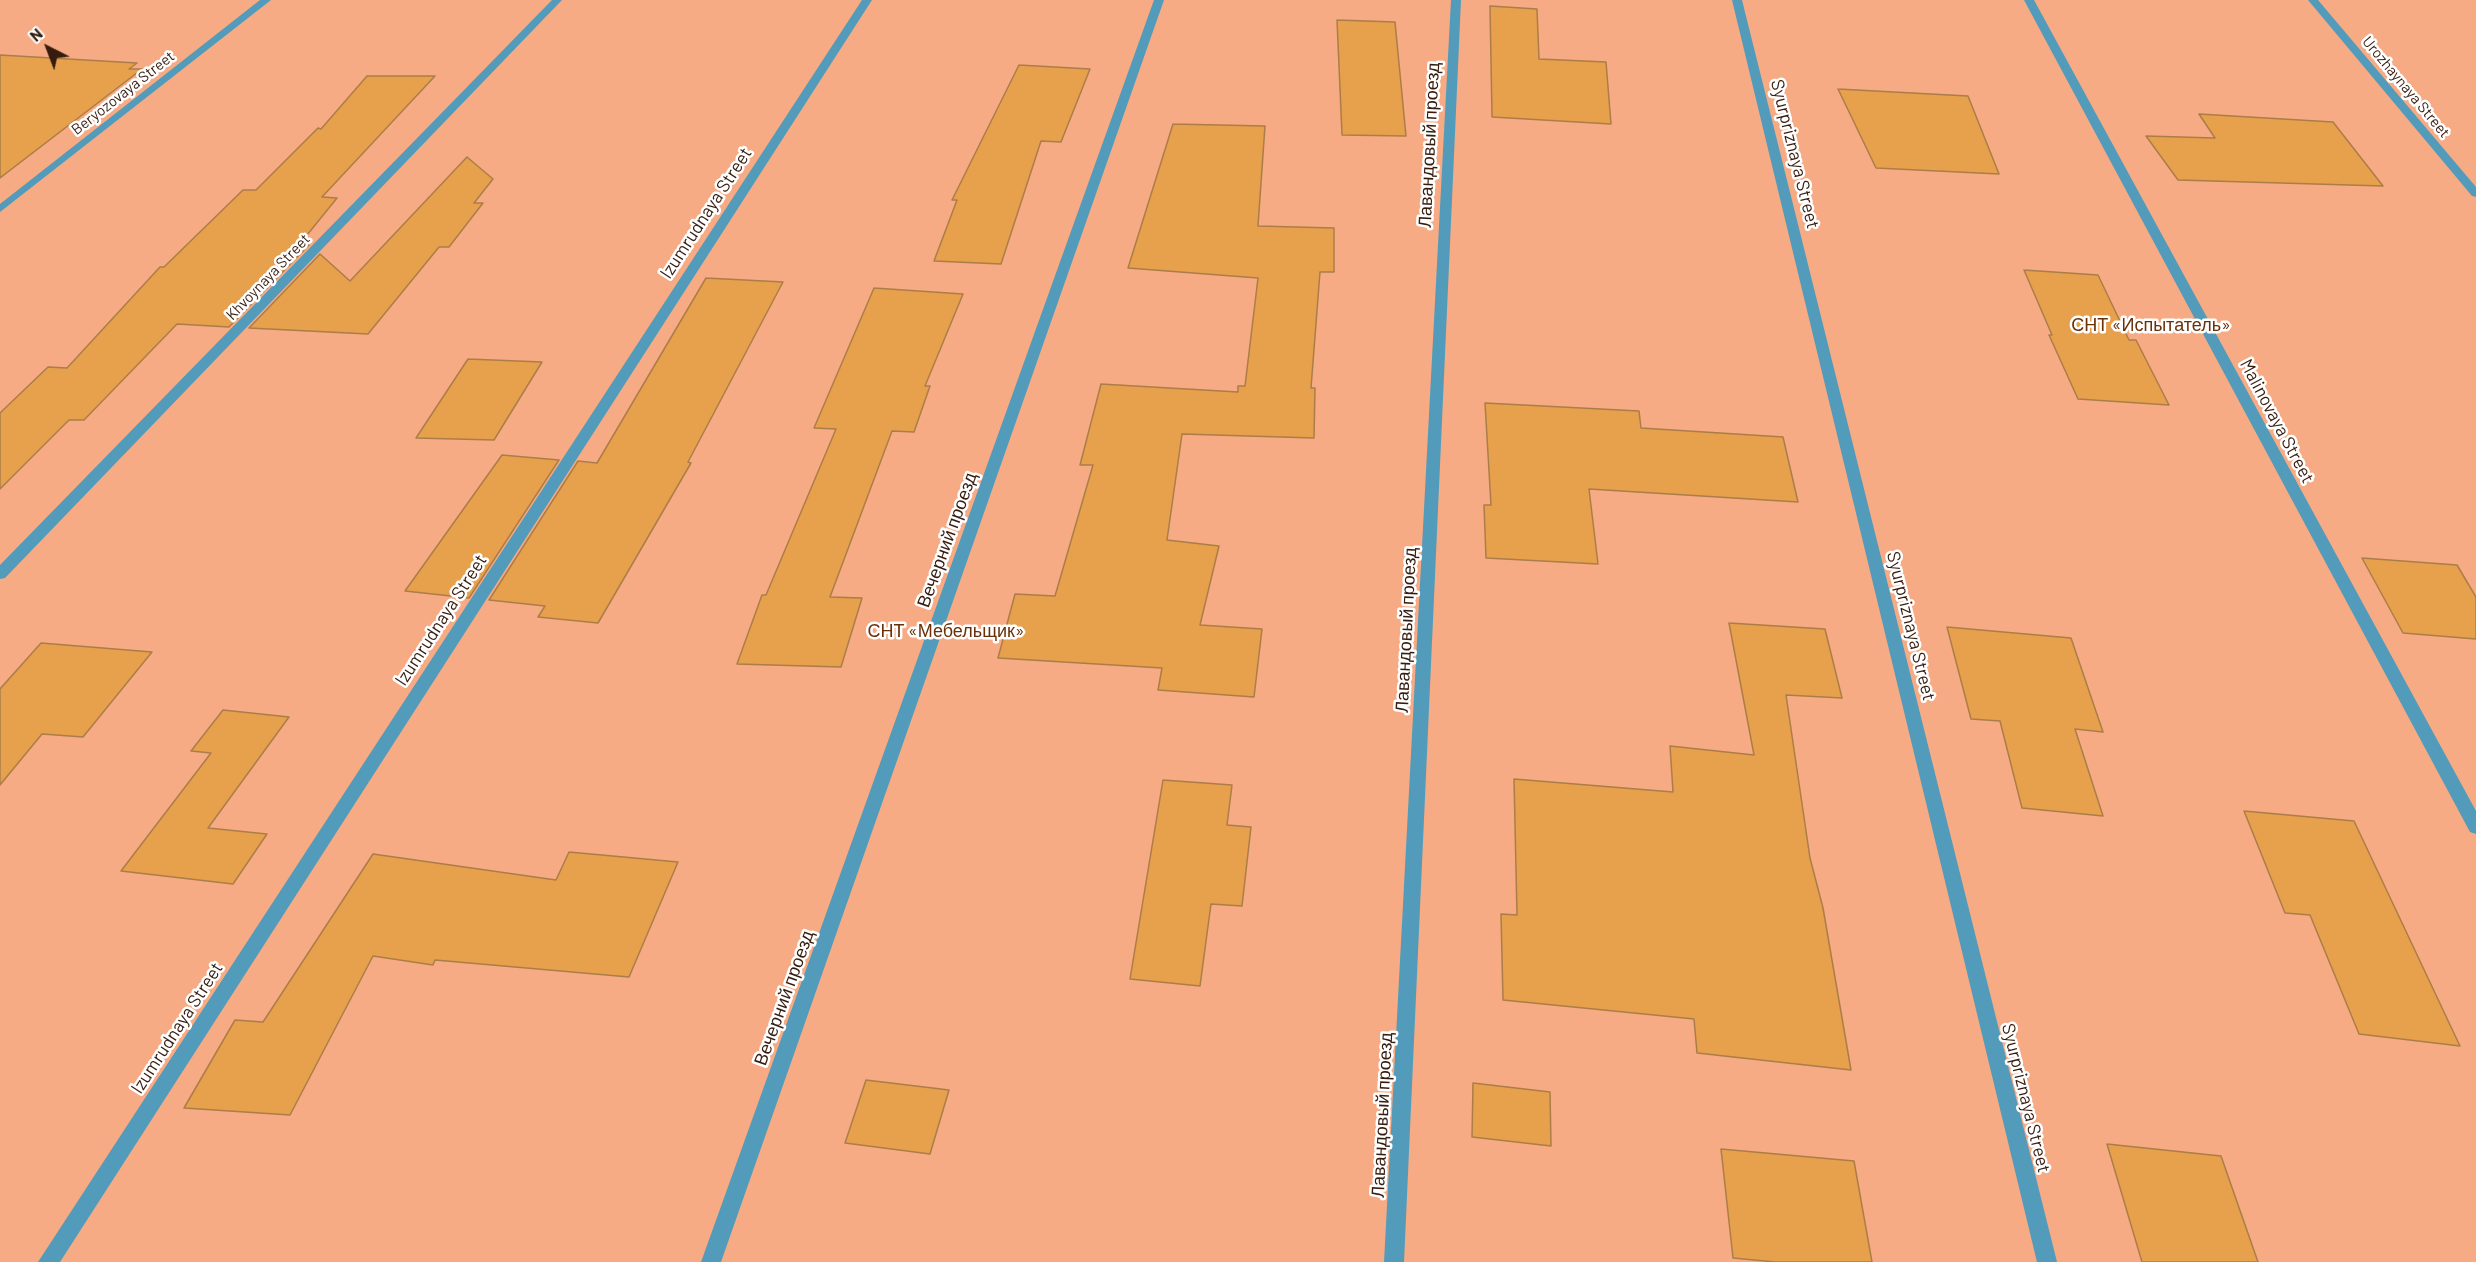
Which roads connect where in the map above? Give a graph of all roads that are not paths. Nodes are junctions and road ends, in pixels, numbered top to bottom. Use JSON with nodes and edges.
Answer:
{"nodes":[{"id":1,"x":266,"y":0,"type":"edge"},
{"id":2,"x":557,"y":0,"type":"edge"},
{"id":3,"x":867,"y":0,"type":"edge"},
{"id":4,"x":1159,"y":0,"type":"edge"},
{"id":5,"x":1456,"y":0,"type":"edge"},
{"id":6,"x":1737,"y":0,"type":"edge"},
{"id":7,"x":2029,"y":0,"type":"edge"},
{"id":8,"x":2313,"y":0,"type":"edge"},
{"id":9,"x":2476,"y":194,"type":"edge"},
{"id":10,"x":0,"y":209,"type":"edge"},
{"id":11,"x":0,"y":574,"type":"edge"},
{"id":12,"x":2476,"y":826,"type":"edge"},
{"id":13,"x":48,"y":1262,"type":"edge"},
{"id":14,"x":711,"y":1262,"type":"edge"},
{"id":15,"x":1394,"y":1262,"type":"edge"},
{"id":16,"x":2047,"y":1262,"type":"edge"}],
"edges":[{"from":1,"to":10,"type":"street","name":"Beryozovaya Street"},
{"from":2,"to":11,"type":"street","name":"Khvoynaya Street"},
{"from":3,"to":13,"type":"street","name":"Izumrudnaya Street"},
{"from":4,"to":14,"type":"street","name":"Вечерний проезд"},
{"from":5,"to":15,"type":"street","name":"Лавандовый проезд"},
{"from":6,"to":16,"type":"street","name":"Syurpriznaya Street"},
{"from":7,"to":12,"type":"street","name":"Malinovaya Street"},
{"from":8,"to":9,"type":"street","name":"Urozhaynaya Street"}]}
